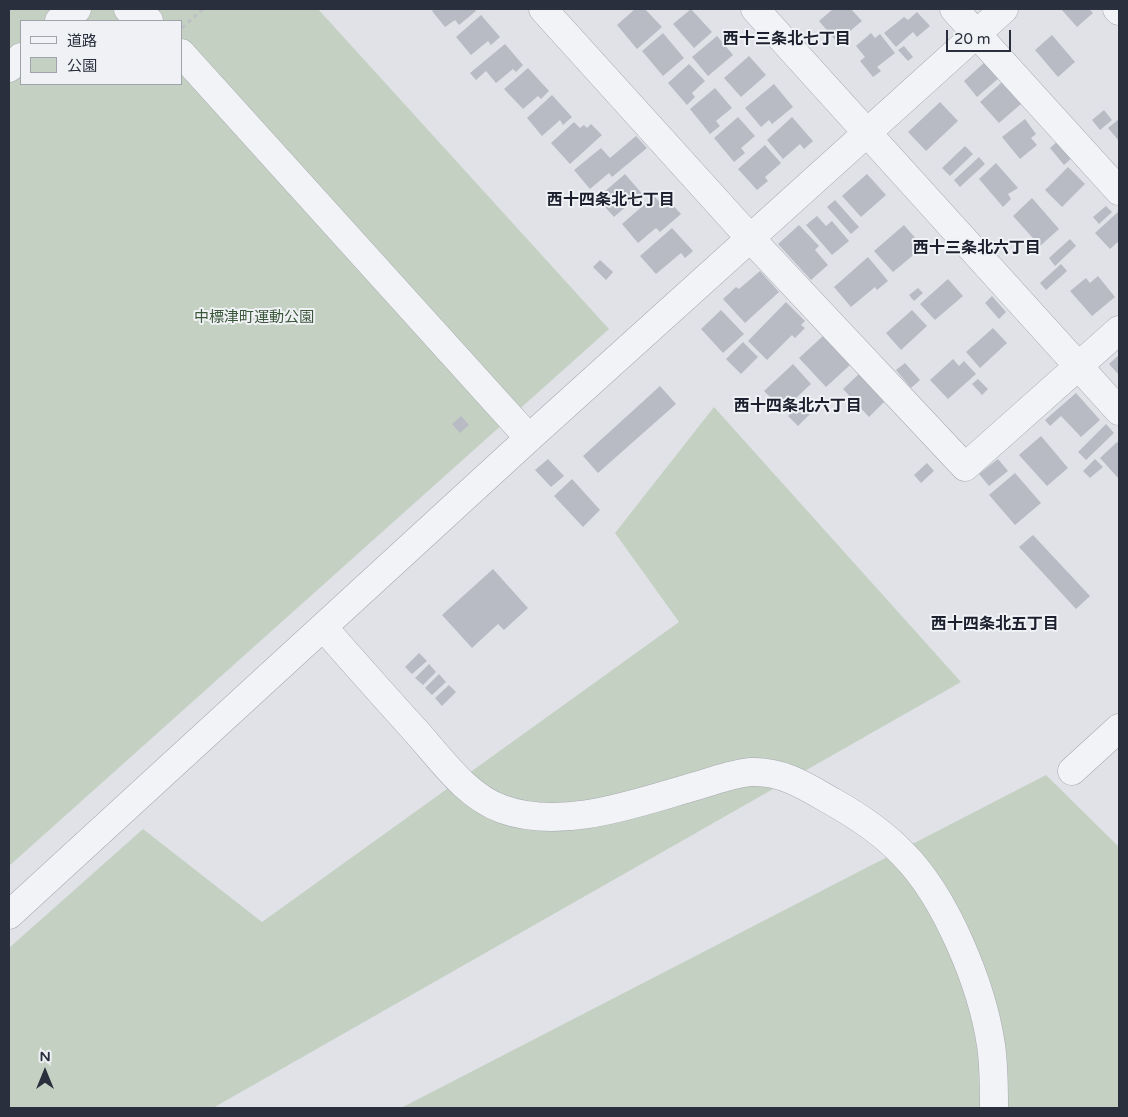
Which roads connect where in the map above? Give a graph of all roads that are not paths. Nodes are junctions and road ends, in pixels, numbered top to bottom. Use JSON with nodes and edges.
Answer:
{"nodes":[{"id":1,"x":77,"y":9,"type":"edge"},
{"id":2,"x":128,"y":9,"type":"edge"},
{"id":3,"x":543,"y":9,"type":"edge"},
{"id":4,"x":755,"y":9,"type":"edge"},
{"id":5,"x":954,"y":9,"type":"edge"},
{"id":6,"x":1004,"y":9,"type":"edge"},
{"id":7,"x":61,"y":20,"type":"edge"},
{"id":8,"x":148,"y":20,"type":"edge"},
{"id":9,"x":976,"y":34,"type":"junction"},
{"id":10,"x":182,"y":54,"type":"edge"},
{"id":11,"x":20,"y":58,"type":"edge"},
{"id":12,"x":9,"y":68,"type":"edge"},
{"id":13,"x":868,"y":133,"type":"junction"},
{"id":14,"x":1119,"y":191,"type":"edge"},
{"id":15,"x":752,"y":239,"type":"junction"},
{"id":16,"x":1119,"y":330,"type":"edge"},
{"id":17,"x":1079,"y":366,"type":"junction"},
{"id":18,"x":1119,"y":411,"type":"edge"},
{"id":19,"x":530,"y":438,"type":"junction"},
{"id":20,"x":323,"y":627,"type":"junction"},
{"id":21,"x":1119,"y":728,"type":"edge"},
{"id":22,"x":1072,"y":771,"type":"dead end"},
{"id":23,"x":9,"y":915,"type":"edge"},
{"id":24,"x":994,"y":1108,"type":"edge"}],
"edges":[{"from":1,"to":7,"type":"street"},
{"from":2,"to":8,"type":"street"},
{"from":3,"to":15,"type":"street"},
{"from":4,"to":13,"type":"street"},
{"from":5,"to":9,"type":"street"},
{"from":6,"to":9,"type":"street"},
{"from":9,"to":13,"type":"street"},
{"from":9,"to":14,"type":"street"},
{"from":10,"to":19,"type":"street"},
{"from":11,"to":12,"type":"street"},
{"from":13,"to":15,"type":"street"},
{"from":13,"to":17,"type":"street"},
{"from":15,"to":17,"type":"street"},
{"from":15,"to":19,"type":"street"},
{"from":16,"to":17,"type":"street"},
{"from":17,"to":18,"type":"street"},
{"from":19,"to":20,"type":"street"},
{"from":20,"to":23,"type":"street"},
{"from":20,"to":24,"type":"street"},
{"from":21,"to":22,"type":"street"}]}
